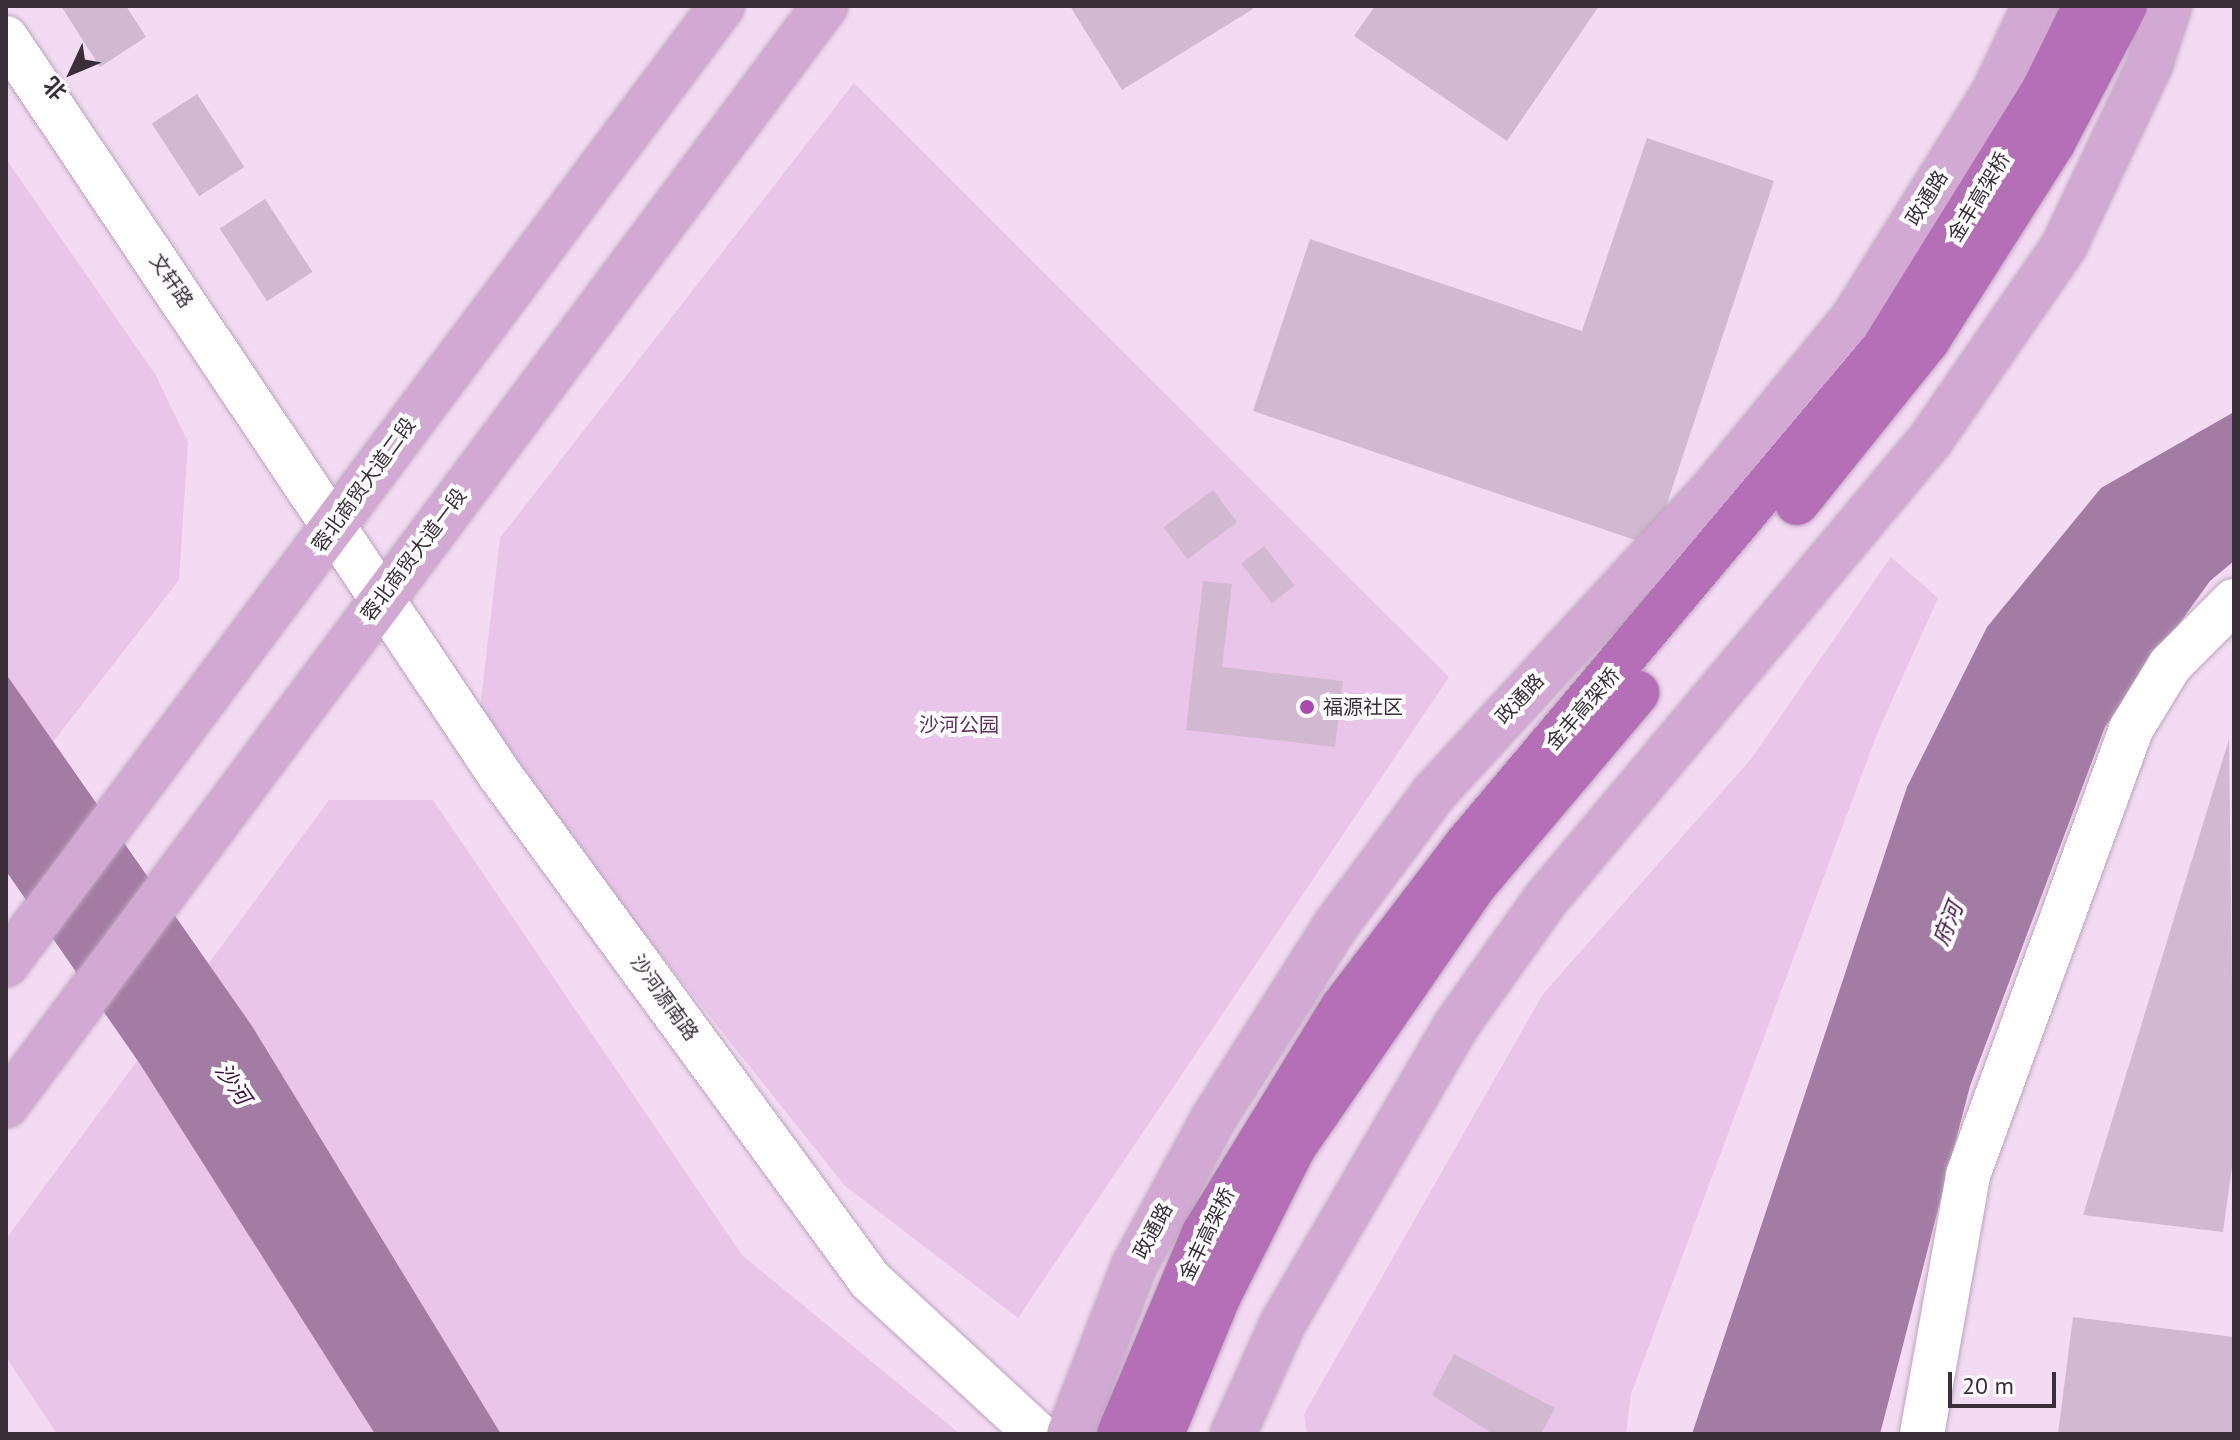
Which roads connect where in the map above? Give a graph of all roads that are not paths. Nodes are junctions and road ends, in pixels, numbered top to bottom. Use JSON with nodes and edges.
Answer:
{"nodes":[{"id":1,"x":722,"y":6,"type":"edge"},
{"id":2,"x":825,"y":6,"type":"edge"},
{"id":3,"x":2035,"y":6,"type":"edge"},
{"id":4,"x":2085,"y":6,"type":"edge"},
{"id":5,"x":2125,"y":6,"type":"edge"},
{"id":6,"x":2169,"y":6,"type":"edge"},
{"id":7,"x":6,"y":38,"type":"edge"},
{"id":8,"x":336,"y":523,"type":"junction"},
{"id":9,"x":382,"y":597,"type":"junction"},
{"id":10,"x":2234,"y":601,"type":"edge"},
{"id":11,"x":6,"y":964,"type":"edge"},
{"id":12,"x":17,"y":1089,"type":"edge"},
{"id":13,"x":1037,"y":1434,"type":"edge"},
{"id":14,"x":1069,"y":1434,"type":"edge"},
{"id":15,"x":1119,"y":1434,"type":"edge"},
{"id":16,"x":1162,"y":1434,"type":"edge"},
{"id":17,"x":1233,"y":1434,"type":"edge"},
{"id":18,"x":1922,"y":1434,"type":"edge"}],
"edges":[{"from":1,"to":8,"type":"main road","name":"蓉北商贸大道二段"},
{"from":2,"to":9,"type":"main road","name":"蓉北商贸大道一段"},
{"from":3,"to":14,"type":"main road","name":"政通路"},
{"from":4,"to":15,"type":"highway","name":"金丰高架桥"},
{"from":5,"to":16,"type":"highway","name":"金丰高架桥"},
{"from":6,"to":17,"type":"main road"},
{"from":7,"to":8,"type":"street","name":"文轩路"},
{"from":8,"to":9,"type":"street","name":"沙河源南路"},
{"from":8,"to":11,"type":"main road","name":"蓉北商贸大道二段"},
{"from":9,"to":12,"type":"main road","name":"蓉北商贸大道一段"},
{"from":9,"to":13,"type":"street","name":"沙河源南路"},
{"from":10,"to":18,"type":"street"}]}
